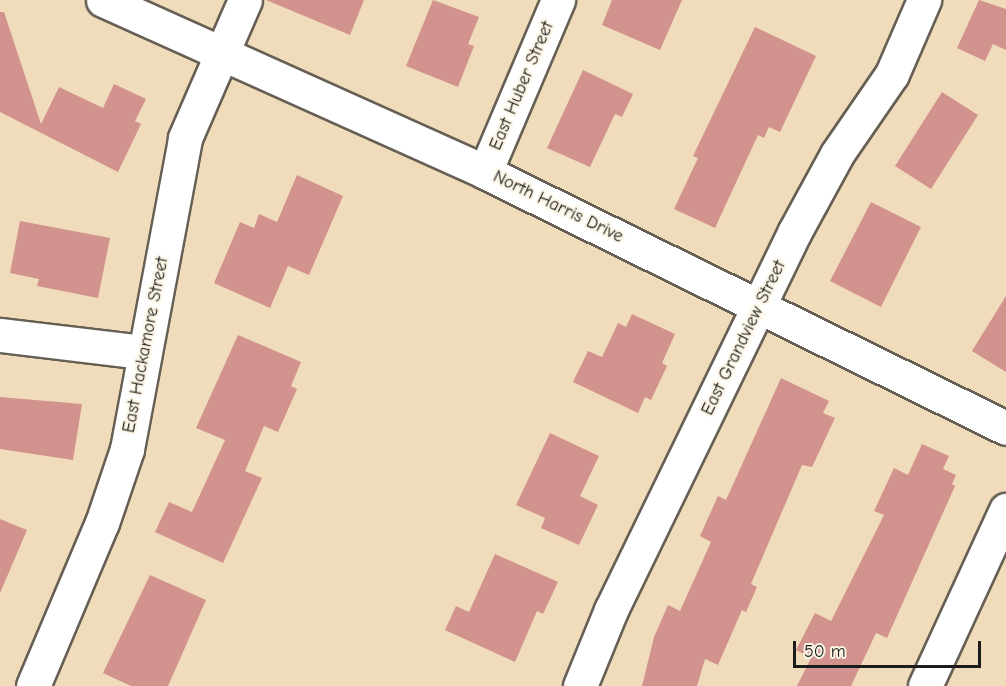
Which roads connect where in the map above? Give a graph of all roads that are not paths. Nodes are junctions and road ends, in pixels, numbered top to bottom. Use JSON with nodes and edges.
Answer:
{"nodes":[{"id":1,"x":103,"y":0,"type":"edge"},
{"id":2,"x":244,"y":0,"type":"edge"},
{"id":3,"x":558,"y":0,"type":"edge"},
{"id":4,"x":924,"y":0,"type":"edge"},
{"id":5,"x":220,"y":56,"type":"junction"},
{"id":6,"x":485,"y":172,"type":"junction"},
{"id":7,"x":760,"y":308,"type":"junction"},
{"id":8,"x":0,"y":335,"type":"edge"},
{"id":9,"x":143,"y":352,"type":"junction"},
{"id":10,"x":1006,"y":428,"type":"edge"},
{"id":11,"x":1006,"y":510,"type":"edge"},
{"id":12,"x":33,"y":686,"type":"edge"},
{"id":13,"x":580,"y":686,"type":"edge"},
{"id":14,"x":925,"y":686,"type":"edge"}],
"edges":[{"from":1,"to":5,"type":"street","name":"North Harris Drive"},
{"from":2,"to":5,"type":"street","name":"East Hackamore Street"},
{"from":3,"to":6,"type":"street","name":"East Huber Street"},
{"from":4,"to":7,"type":"street","name":"East Grandview Street"},
{"from":5,"to":6,"type":"street","name":"North Harris Drive"},
{"from":5,"to":9,"type":"street","name":"East Hackamore Street"},
{"from":6,"to":7,"type":"street","name":"North Harris Drive"},
{"from":7,"to":10,"type":"street","name":"North Harris Drive"},
{"from":7,"to":13,"type":"street","name":"East Grandview Street"},
{"from":8,"to":9,"type":"street"},
{"from":9,"to":12,"type":"street","name":"East Hackamore Street"},
{"from":11,"to":14,"type":"street"}]}
